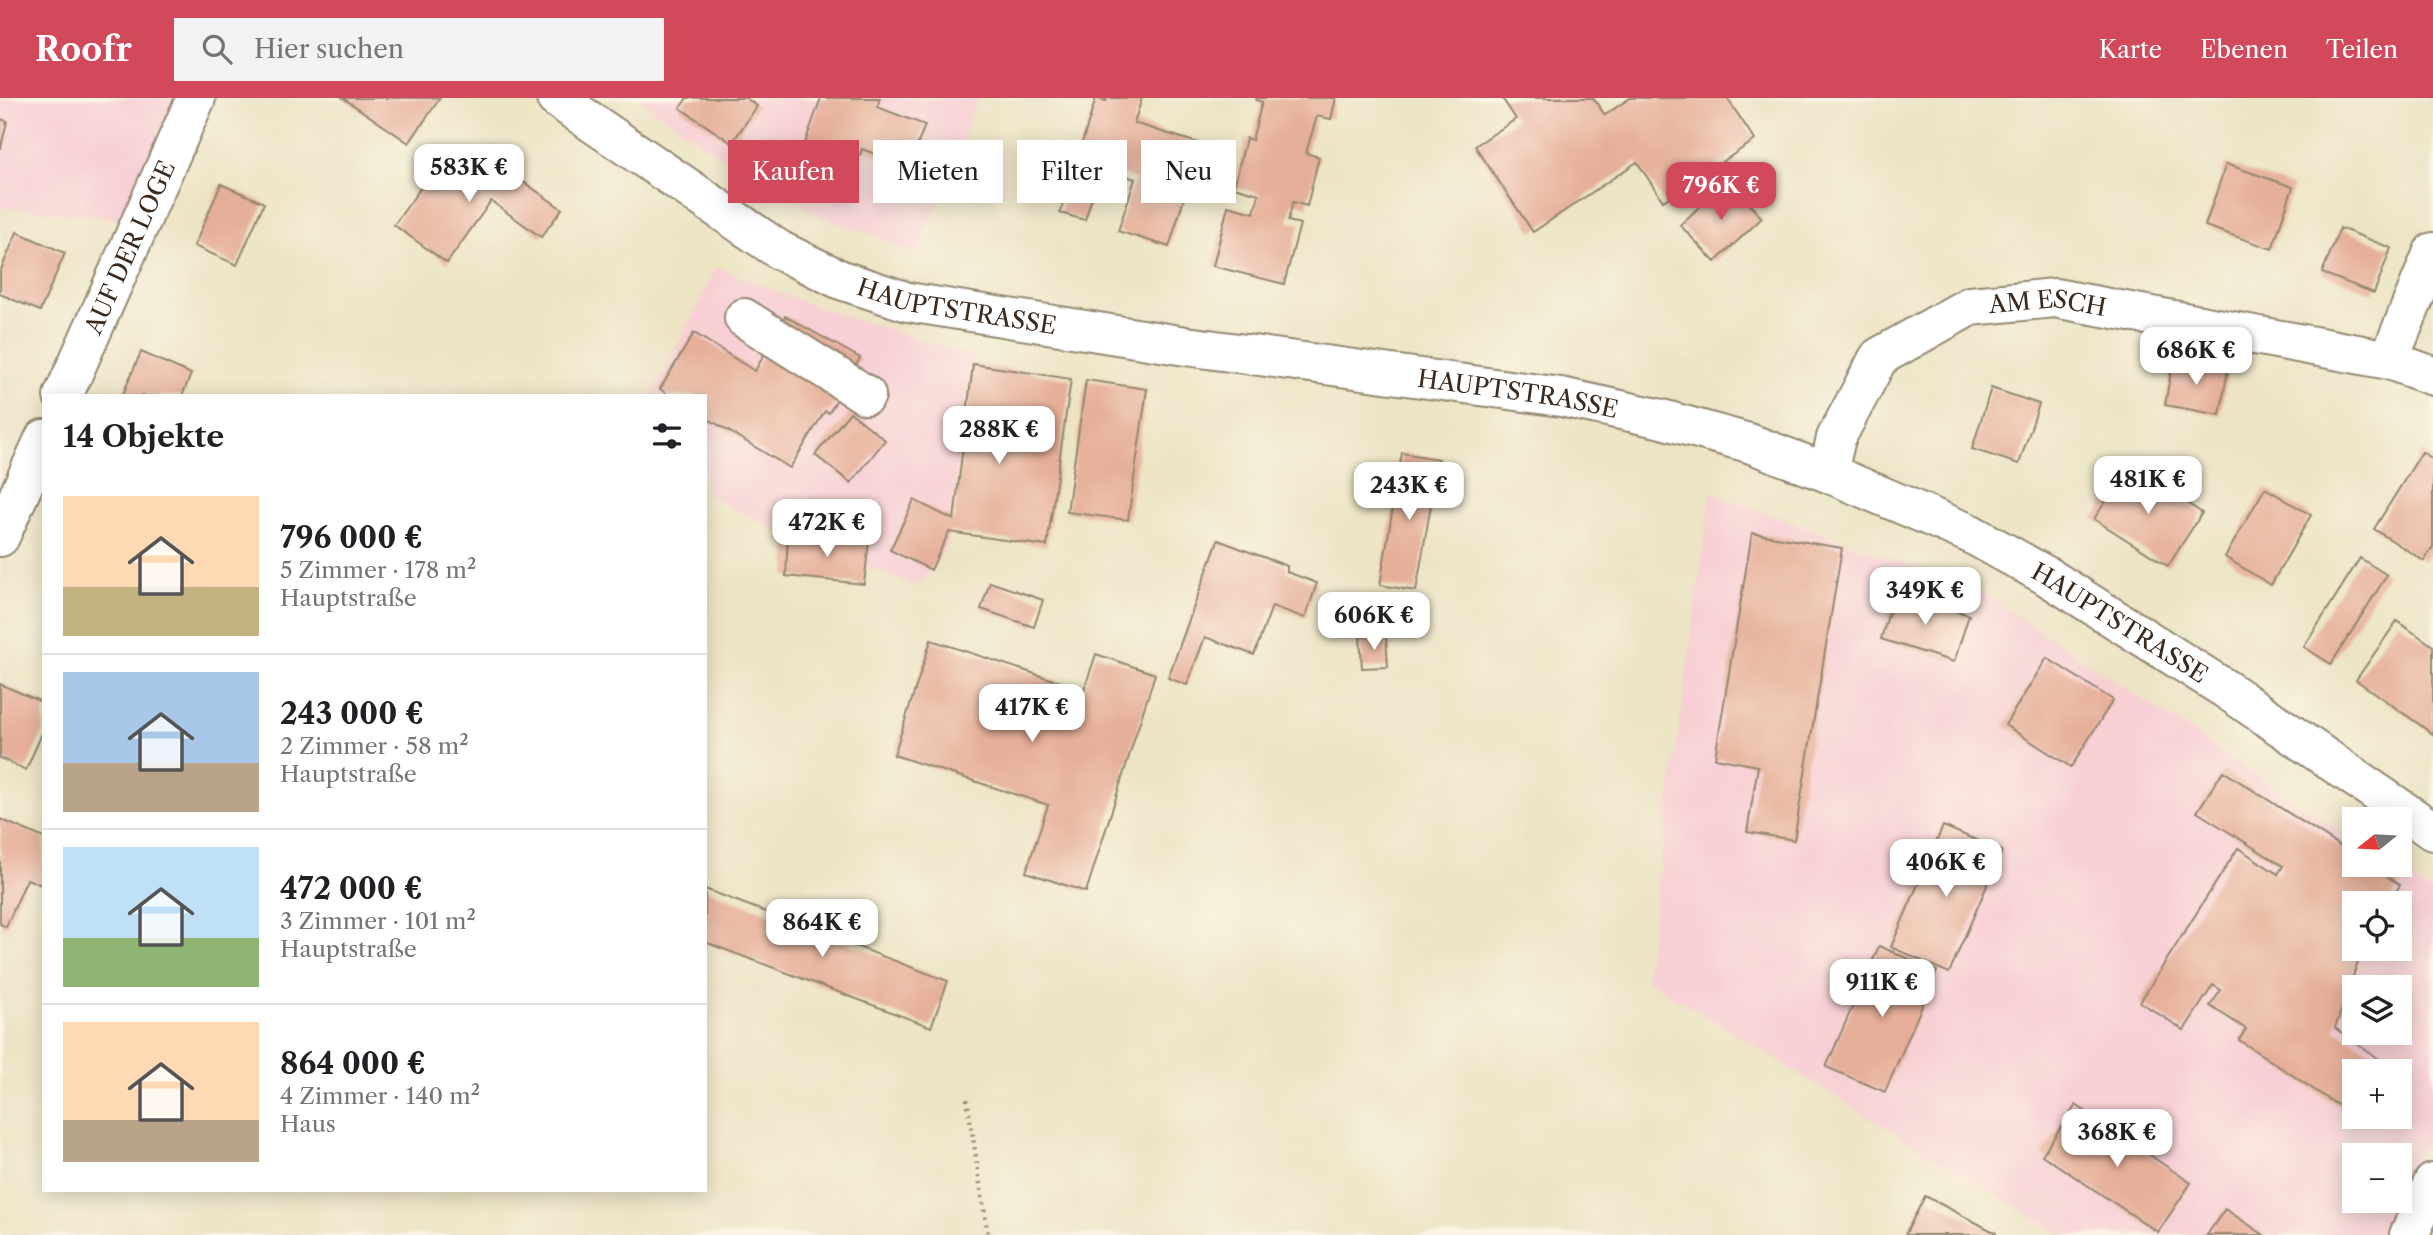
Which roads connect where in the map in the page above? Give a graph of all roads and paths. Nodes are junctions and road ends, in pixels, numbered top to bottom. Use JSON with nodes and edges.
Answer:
{"nodes":[{"id":1,"x":196,"y":98,"type":"edge"},
{"id":2,"x":556,"y":98,"type":"edge"},
{"id":3,"x":2433,"y":252,"type":"edge"},
{"id":4,"x":744,"y":318,"type":"dead end"},
{"id":5,"x":2389,"y":360,"type":"junction"},
{"id":6,"x":2433,"y":376,"type":"edge"},
{"id":7,"x":64,"y":394,"type":"edge"},
{"id":8,"x":866,"y":395,"type":"dead end"},
{"id":9,"x":42,"y":443,"type":"edge"},
{"id":10,"x":1828,"y":473,"type":"junction"},
{"id":11,"x":0,"y":537,"type":"edge"},
{"id":12,"x":2433,"y":831,"type":"edge"},
{"id":13,"x":967,"y":1099,"type":"dead end"},
{"id":14,"x":2433,"y":1183,"type":"edge"},
{"id":15,"x":988,"y":1235,"type":"edge"},
{"id":16,"x":2409,"y":1235,"type":"edge"}],
"edges":[{"from":1,"to":7,"type":"main road","name":"AUF DER LOGE"},
{"from":2,"to":10,"type":"main road","name":"HAUPTSTRASSE"},
{"from":3,"to":5,"type":"main road"},
{"from":4,"to":8,"type":"main road"},
{"from":5,"to":6,"type":"main road","name":"AM ESCH"},
{"from":5,"to":10,"type":"main road","name":"AM ESCH"},
{"from":9,"to":11,"type":"main road"},
{"from":10,"to":12,"type":"main road","name":"HAUPTSTRASSE"},
{"from":13,"to":15,"type":"path"},
{"from":14,"to":16,"type":"main road"}]}
